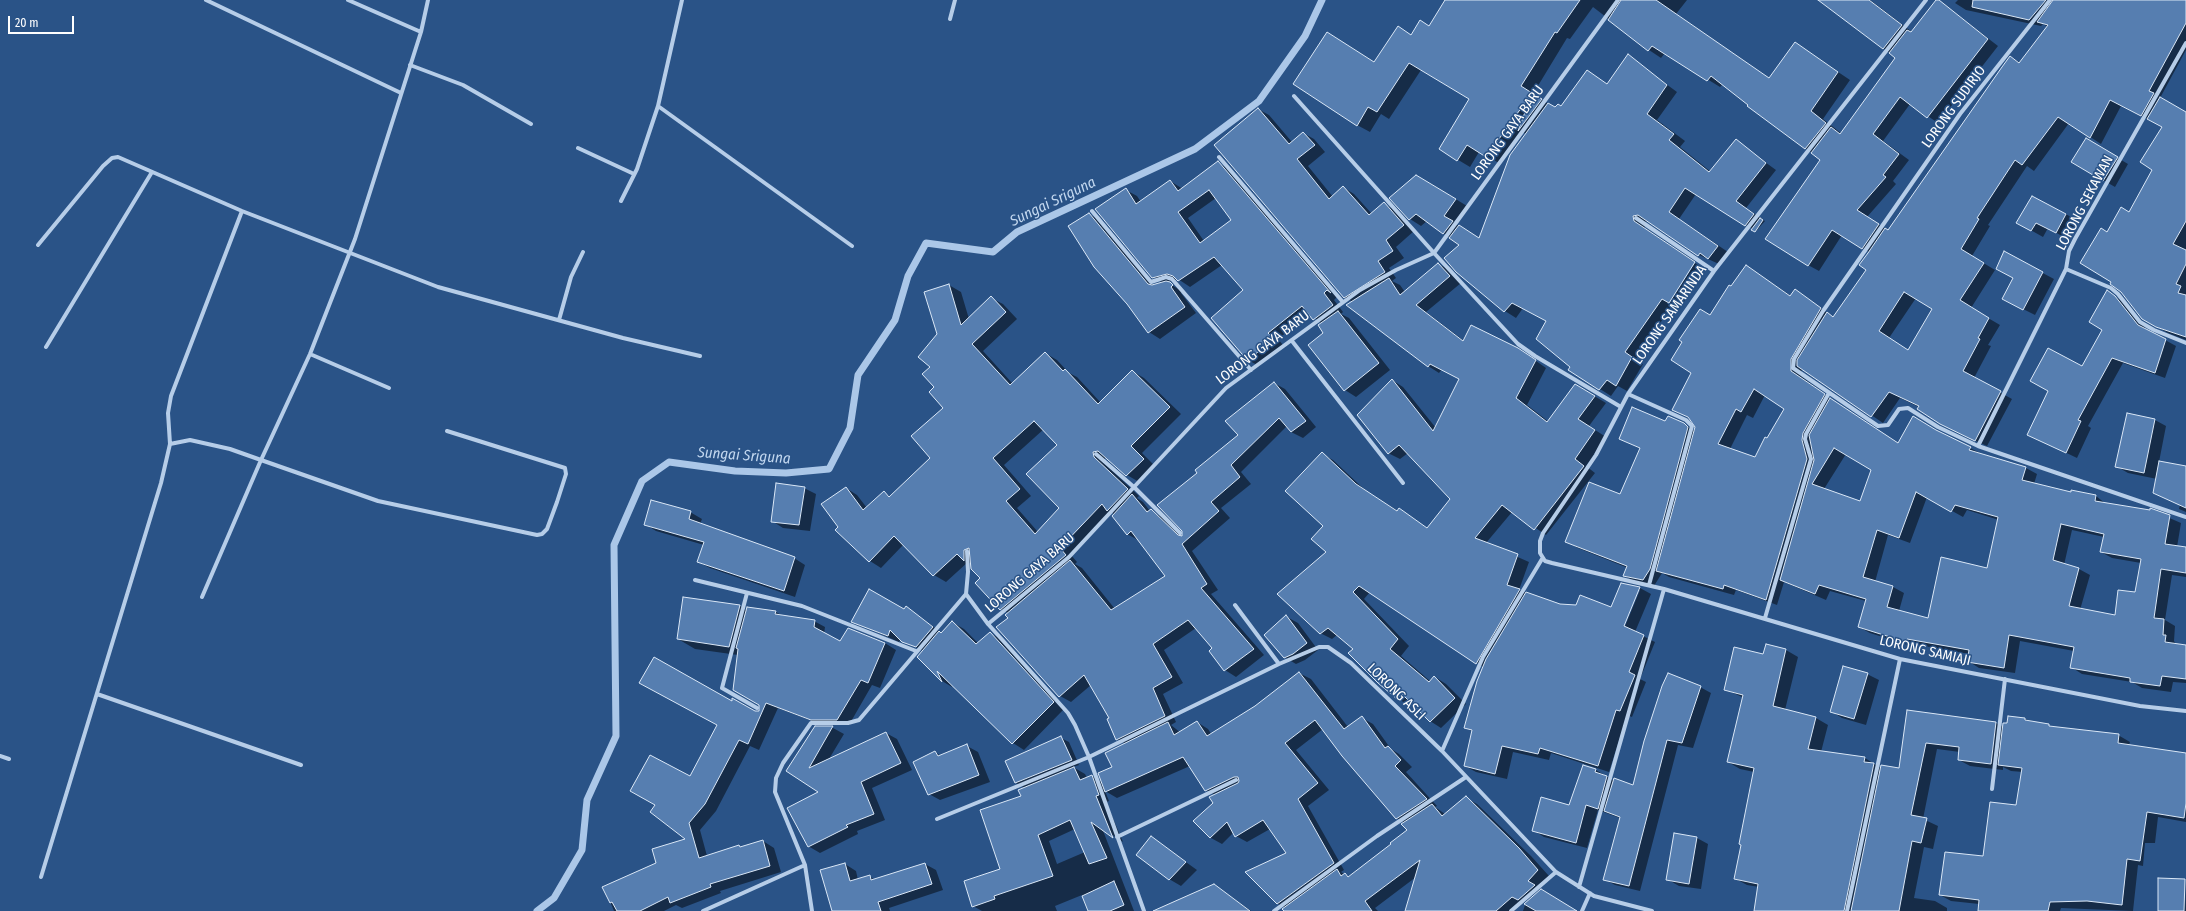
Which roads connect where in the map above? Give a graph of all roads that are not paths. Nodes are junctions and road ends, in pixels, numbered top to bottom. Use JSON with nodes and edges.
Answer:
{"nodes":[{"id":1,"x":206,"y":0,"type":"edge"},
{"id":2,"x":348,"y":0,"type":"edge"},
{"id":3,"x":428,"y":0,"type":"edge"},
{"id":4,"x":682,"y":0,"type":"edge"},
{"id":5,"x":955,"y":0,"type":"edge"},
{"id":6,"x":1618,"y":0,"type":"edge"},
{"id":7,"x":1926,"y":0,"type":"edge"},
{"id":8,"x":2050,"y":0,"type":"edge"},
{"id":9,"x":950,"y":19,"type":"dead end"},
{"id":10,"x":421,"y":32,"type":"junction"},
{"id":11,"x":2186,"y":43,"type":"edge"},
{"id":12,"x":410,"y":65,"type":"junction"},
{"id":13,"x":401,"y":93,"type":"junction"},
{"id":14,"x":1294,"y":96,"type":"dead end"},
{"id":15,"x":658,"y":106,"type":"junction"},
{"id":16,"x":531,"y":124,"type":"dead end"},
{"id":17,"x":578,"y":148,"type":"dead end"},
{"id":18,"x":1219,"y":156,"type":"dead end"},
{"id":19,"x":152,"y":172,"type":"junction"},
{"id":20,"x":634,"y":174,"type":"junction"},
{"id":21,"x":621,"y":201,"type":"dead end"},
{"id":22,"x":1092,"y":211,"type":"dead end"},
{"id":23,"x":242,"y":212,"type":"junction"},
{"id":24,"x":1636,"y":218,"type":"dead end"},
{"id":25,"x":38,"y":245,"type":"dead end"},
{"id":26,"x":852,"y":246,"type":"dead end"},
{"id":27,"x":583,"y":252,"type":"dead end"},
{"id":28,"x":1434,"y":253,"type":"junction"},
{"id":29,"x":349,"y":254,"type":"junction"},
{"id":30,"x":2066,"y":269,"type":"junction"},
{"id":31,"x":1714,"y":271,"type":"junction"},
{"id":32,"x":1342,"y":301,"type":"junction"},
{"id":33,"x":558,"y":320,"type":"junction"},
{"id":34,"x":1292,"y":341,"type":"junction"},
{"id":35,"x":2186,"y":343,"type":"edge"},
{"id":36,"x":46,"y":347,"type":"dead end"},
{"id":37,"x":310,"y":354,"type":"junction"},
{"id":38,"x":700,"y":356,"type":"dead end"},
{"id":39,"x":1251,"y":370,"type":"junction"},
{"id":40,"x":389,"y":388,"type":"dead end"},
{"id":41,"x":1829,"y":393,"type":"junction"},
{"id":42,"x":1628,"y":394,"type":"junction"},
{"id":43,"x":1621,"y":407,"type":"junction"},
{"id":44,"x":447,"y":431,"type":"dead end"},
{"id":45,"x":170,"y":444,"type":"junction"},
{"id":46,"x":1978,"y":446,"type":"junction"},
{"id":47,"x":1096,"y":454,"type":"dead end"},
{"id":48,"x":261,"y":460,"type":"junction"},
{"id":49,"x":1403,"y":483,"type":"dead end"},
{"id":50,"x":1134,"y":488,"type":"junction"},
{"id":51,"x":2186,"y":517,"type":"edge"},
{"id":52,"x":1180,"y":533,"type":"dead end"},
{"id":53,"x":967,"y":551,"type":"dead end"},
{"id":54,"x":1542,"y":559,"type":"junction"},
{"id":55,"x":695,"y":580,"type":"dead end"},
{"id":56,"x":1649,"y":585,"type":"junction"},
{"id":57,"x":1664,"y":589,"type":"junction"},
{"id":58,"x":747,"y":593,"type":"junction"},
{"id":59,"x":966,"y":594,"type":"junction"},
{"id":60,"x":202,"y":597,"type":"dead end"},
{"id":61,"x":1235,"y":605,"type":"dead end"},
{"id":62,"x":1765,"y":618,"type":"junction"},
{"id":63,"x":988,"y":624,"type":"junction"},
{"id":64,"x":916,"y":651,"type":"junction"},
{"id":65,"x":1900,"y":659,"type":"junction"},
{"id":66,"x":1279,"y":664,"type":"junction"},
{"id":67,"x":2005,"y":679,"type":"junction"},
{"id":68,"x":97,"y":694,"type":"junction"},
{"id":69,"x":757,"y":708,"type":"dead end"},
{"id":70,"x":2186,"y":711,"type":"edge"},
{"id":71,"x":1442,"y":751,"type":"junction"},
{"id":72,"x":0,"y":756,"type":"edge"},
{"id":73,"x":1089,"y":756,"type":"junction"},
{"id":74,"x":9,"y":759,"type":"dead end"},
{"id":75,"x":300,"y":766,"type":"dead end"},
{"id":76,"x":1466,"y":777,"type":"junction"},
{"id":77,"x":1236,"y":780,"type":"dead end"},
{"id":78,"x":1992,"y":789,"type":"dead end"},
{"id":79,"x":937,"y":819,"type":"dead end"},
{"id":80,"x":1117,"y":837,"type":"junction"},
{"id":81,"x":805,"y":865,"type":"junction"},
{"id":82,"x":1556,"y":872,"type":"junction"},
{"id":83,"x":42,"y":877,"type":"dead end"},
{"id":84,"x":1578,"y":886,"type":"junction"},
{"id":85,"x":1590,"y":894,"type":"junction"},
{"id":86,"x":703,"y":911,"type":"edge"},
{"id":87,"x":812,"y":911,"type":"edge"},
{"id":88,"x":1144,"y":911,"type":"edge"},
{"id":89,"x":1274,"y":911,"type":"edge"},
{"id":90,"x":1511,"y":911,"type":"edge"},
{"id":91,"x":1582,"y":911,"type":"edge"},
{"id":92,"x":1652,"y":911,"type":"edge"},
{"id":93,"x":1847,"y":911,"type":"edge"}],
"edges":[{"from":1,"to":13,"type":"street"},
{"from":2,"to":10,"type":"street"},
{"from":3,"to":10,"type":"street"},
{"from":4,"to":15,"type":"street"},
{"from":5,"to":9,"type":"street"},
{"from":6,"to":28,"type":"street","name":"LORONG GAYA BARU"},
{"from":7,"to":31,"type":"street","name":"LORONG SAMARINDA"},
{"from":8,"to":41,"type":"street","name":"LORONG SUDIRJO"},
{"from":10,"to":12,"type":"street"},
{"from":11,"to":30,"type":"street","name":"LORONG SEKAWAN"},
{"from":12,"to":13,"type":"street"},
{"from":12,"to":16,"type":"street"},
{"from":13,"to":29,"type":"street"},
{"from":14,"to":28,"type":"street"},
{"from":15,"to":20,"type":"street"},
{"from":15,"to":26,"type":"street"},
{"from":17,"to":20,"type":"street"},
{"from":18,"to":32,"type":"street"},
{"from":19,"to":23,"type":"street"},
{"from":19,"to":25,"type":"street"},
{"from":19,"to":36,"type":"street"},
{"from":20,"to":21,"type":"street"},
{"from":22,"to":39,"type":"street"},
{"from":23,"to":29,"type":"street"},
{"from":23,"to":45,"type":"street"},
{"from":24,"to":31,"type":"street"},
{"from":27,"to":33,"type":"street"},
{"from":28,"to":32,"type":"street","name":"LORONG GAYA BARU"},
{"from":28,"to":43,"type":"street"},
{"from":29,"to":33,"type":"street"},
{"from":29,"to":37,"type":"street"},
{"from":30,"to":35,"type":"street","name":"LORONG SEKAWAN"},
{"from":30,"to":46,"type":"street"},
{"from":31,"to":42,"type":"street","name":"LORONG SAMARINDA"},
{"from":32,"to":34,"type":"street","name":"LORONG GAYA BARU"},
{"from":33,"to":38,"type":"street"},
{"from":34,"to":39,"type":"street","name":"LORONG GAYA BARU"},
{"from":34,"to":49,"type":"street"},
{"from":37,"to":40,"type":"street"},
{"from":37,"to":48,"type":"street"},
{"from":39,"to":50,"type":"street","name":"LORONG GAYA BARU"},
{"from":41,"to":46,"type":"street"},
{"from":41,"to":62,"type":"street"},
{"from":42,"to":43,"type":"street","name":"LORONG SAMARINDA"},
{"from":42,"to":56,"type":"street"},
{"from":43,"to":54,"type":"street","name":"LORONG SAMARINDA"},
{"from":44,"to":48,"type":"street"},
{"from":45,"to":48,"type":"street"},
{"from":45,"to":68,"type":"street"},
{"from":46,"to":51,"type":"street"},
{"from":47,"to":50,"type":"street"},
{"from":48,"to":60,"type":"street"},
{"from":50,"to":52,"type":"street"},
{"from":50,"to":63,"type":"street","name":"LORONG GAYA BARU"},
{"from":53,"to":59,"type":"street"},
{"from":54,"to":56,"type":"street"},
{"from":54,"to":71,"type":"street"},
{"from":55,"to":58,"type":"street"},
{"from":56,"to":57,"type":"street"},
{"from":57,"to":62,"type":"street","name":"LORONG SAMIAJI"},
{"from":57,"to":84,"type":"street"},
{"from":58,"to":64,"type":"street"},
{"from":58,"to":69,"type":"street"},
{"from":59,"to":63,"type":"street","name":"LORONG GAYA BARU"},
{"from":59,"to":64,"type":"street","name":"LORONG GAYA BARU"},
{"from":61,"to":66,"type":"street"},
{"from":62,"to":65,"type":"street","name":"LORONG SAMIAJI"},
{"from":63,"to":73,"type":"street"},
{"from":64,"to":81,"type":"street","name":"LORONG GAYA BARU"},
{"from":65,"to":67,"type":"street","name":"LORONG SAMIAJI"},
{"from":65,"to":93,"type":"street"},
{"from":66,"to":71,"type":"street","name":"LORONG ASLI"},
{"from":66,"to":73,"type":"street","name":"LORONG ASLI"},
{"from":67,"to":70,"type":"street","name":"LORONG SAMIAJI"},
{"from":67,"to":78,"type":"street"},
{"from":68,"to":75,"type":"street"},
{"from":68,"to":83,"type":"street"},
{"from":71,"to":76,"type":"street","name":"LORONG ASLI"},
{"from":72,"to":74,"type":"street"},
{"from":73,"to":79,"type":"street","name":"LORONG ASLI"},
{"from":73,"to":80,"type":"street"},
{"from":76,"to":82,"type":"street","name":"LORONG ASLI"},
{"from":76,"to":89,"type":"street"},
{"from":77,"to":80,"type":"street"},
{"from":80,"to":88,"type":"street"},
{"from":81,"to":86,"type":"street"},
{"from":81,"to":87,"type":"street"},
{"from":82,"to":84,"type":"street","name":"LORONG ASLI"},
{"from":82,"to":90,"type":"street"},
{"from":84,"to":85,"type":"street","name":"LORONG ASLI"},
{"from":85,"to":91,"type":"street"},
{"from":85,"to":92,"type":"street","name":"LORONG ASLI"}]}
